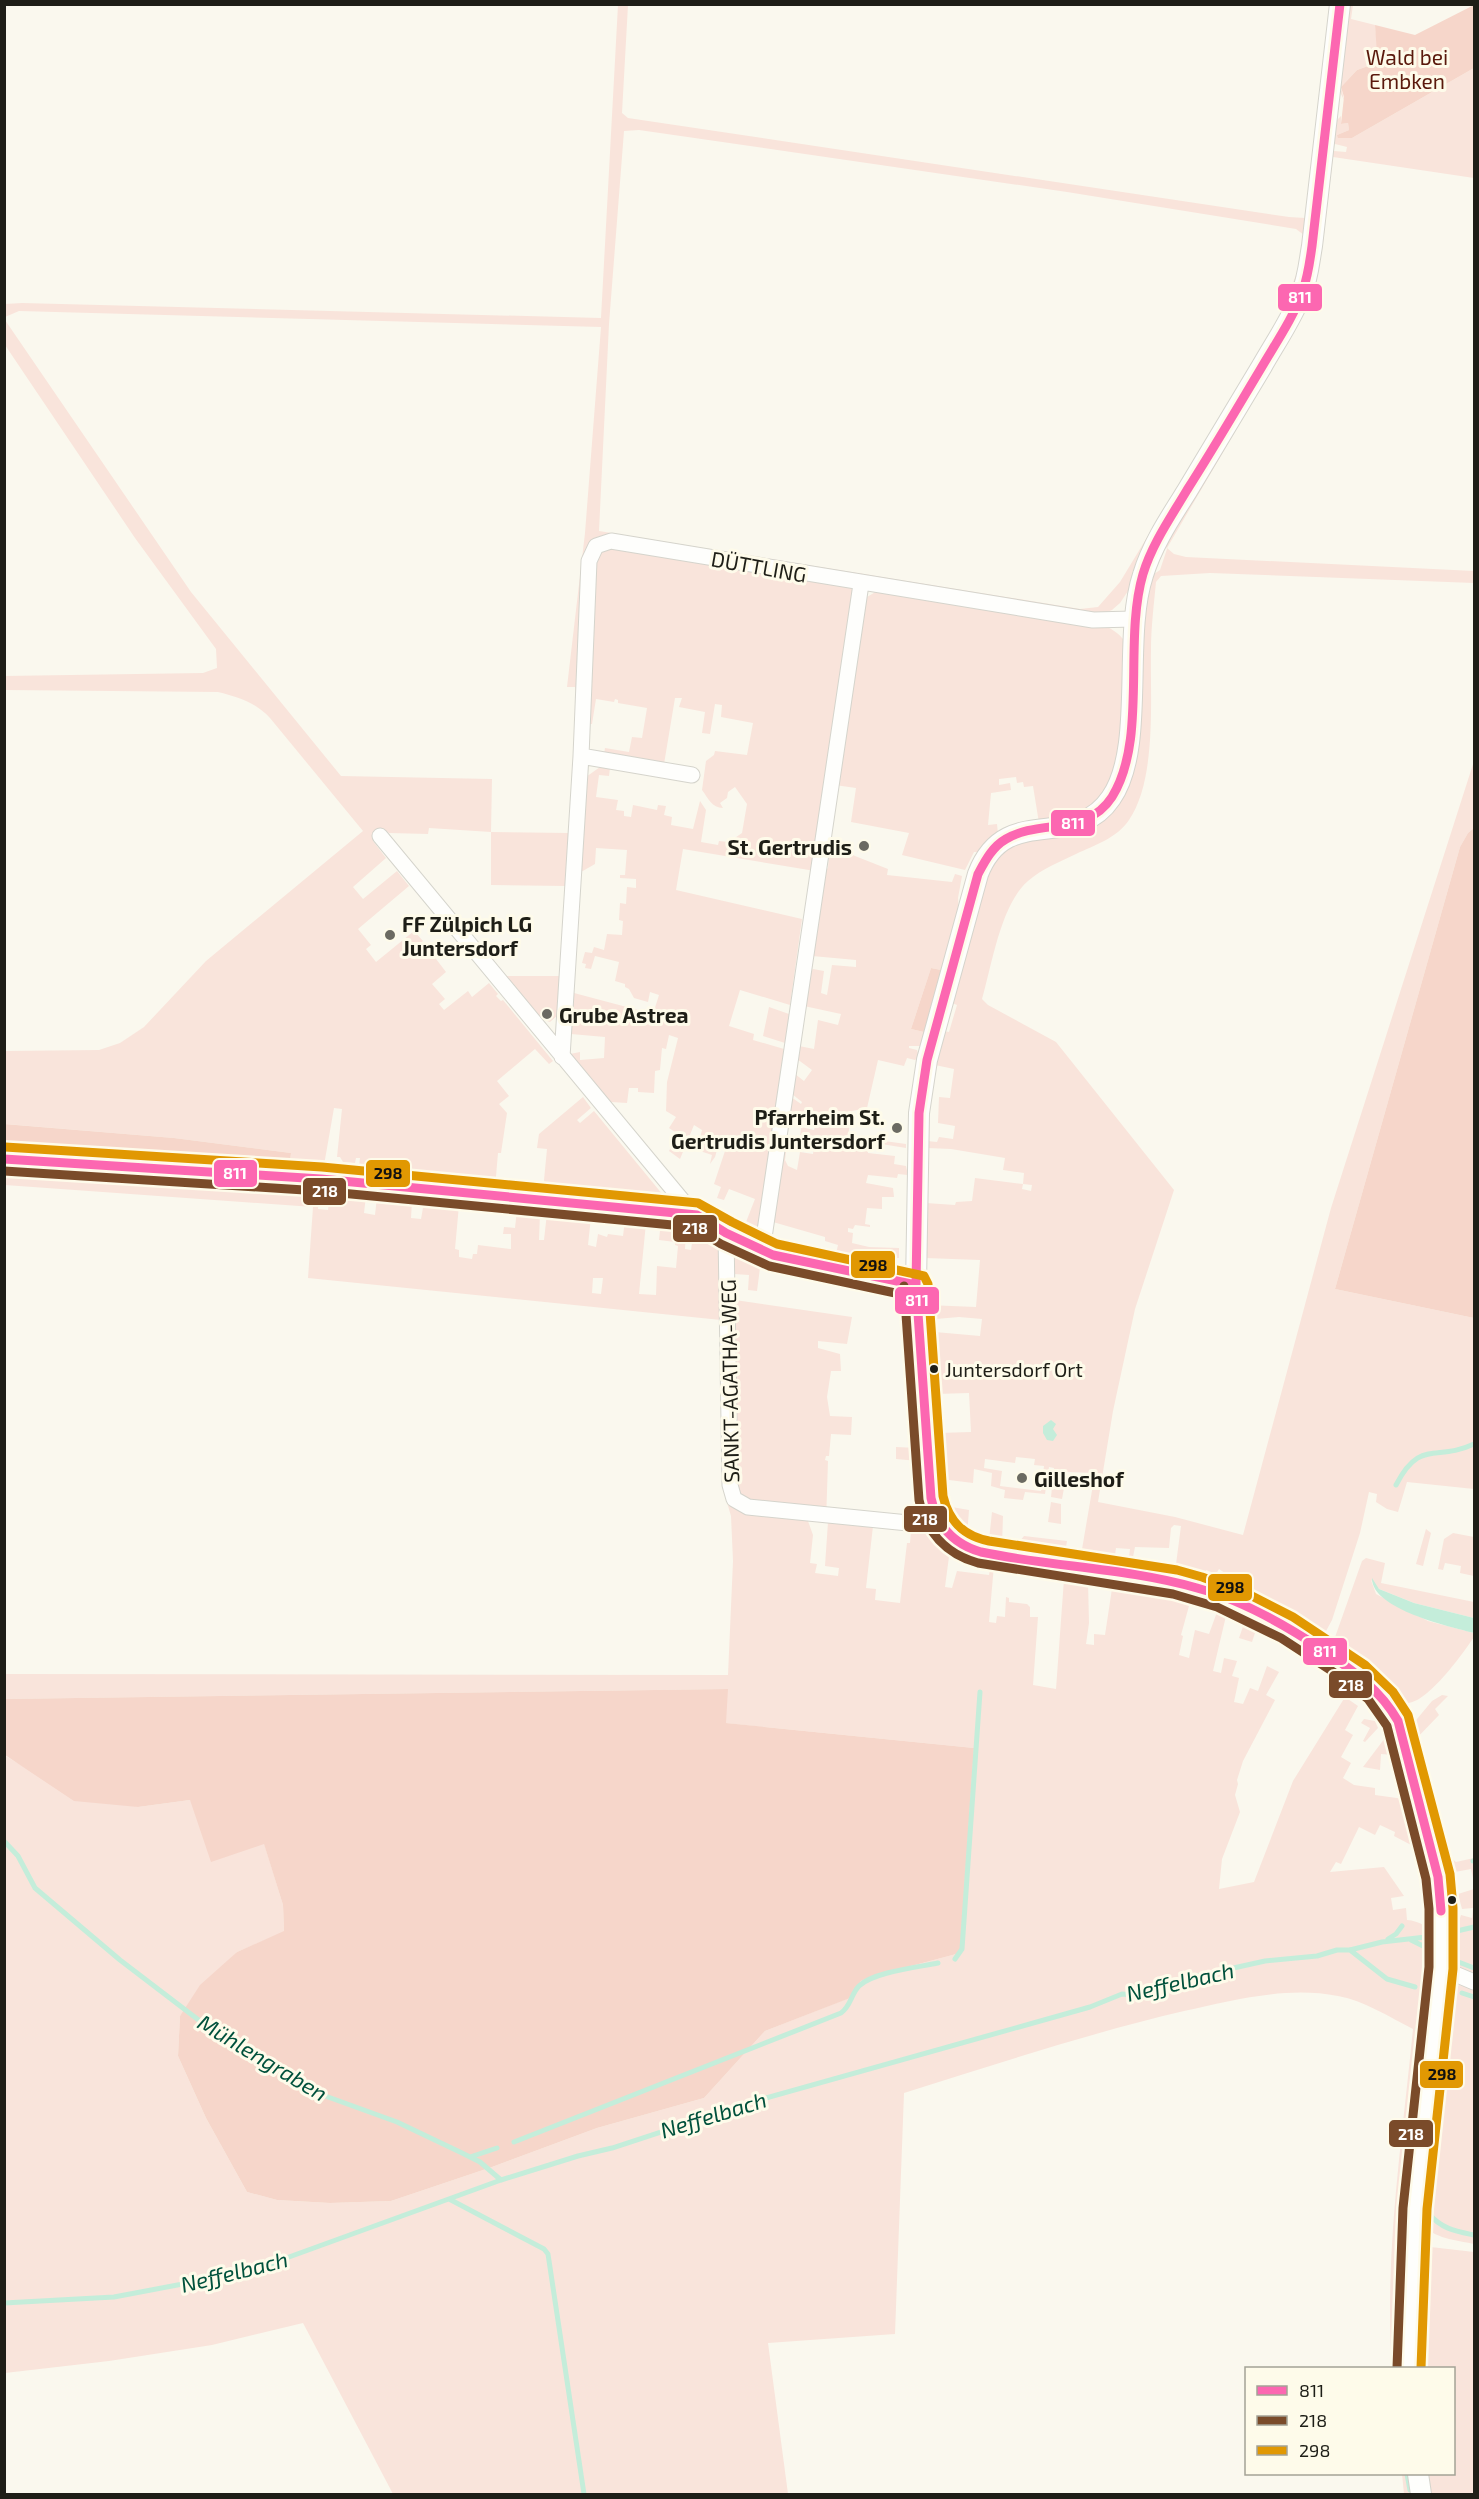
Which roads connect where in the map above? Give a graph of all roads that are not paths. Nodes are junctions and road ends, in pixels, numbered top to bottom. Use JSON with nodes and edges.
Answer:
{"nodes":[{"id":1,"x":1340,"y":4,"type":"edge"},
{"id":2,"x":861,"y":584,"type":"junction"},
{"id":3,"x":1133,"y":620,"type":"junction"},
{"id":4,"x":581,"y":756,"type":"junction"},
{"id":5,"x":692,"y":775,"type":"dead end"},
{"id":6,"x":380,"y":836,"type":"dead end"},
{"id":7,"x":562,"y":1057,"type":"junction"},
{"id":8,"x":4,"y":1159,"type":"edge"},
{"id":9,"x":697,"y":1215,"type":"junction"},
{"id":10,"x":726,"y":1233,"type":"junction"},
{"id":11,"x":762,"y":1251,"type":"junction"},
{"id":12,"x":916,"y":1285,"type":"junction"},
{"id":13,"x":941,"y":1524,"type":"junction"},
{"id":14,"x":1441,"y":1968,"type":"junction"},
{"id":15,"x":1474,"y":1982,"type":"edge"},
{"id":16,"x":1409,"y":2367,"type":"edge"},
{"id":17,"x":1418,"y":2475,"type":"edge"},
{"id":18,"x":1421,"y":2494,"type":"edge"}],
"edges":[{"from":1,"to":3,"type":"street"},
{"from":2,"to":3,"type":"street","name":"DÜTTLING"},
{"from":2,"to":4,"type":"street","name":"DÜTTLING"},
{"from":2,"to":11,"type":"street"},
{"from":3,"to":12,"type":"street"},
{"from":4,"to":5,"type":"street"},
{"from":4,"to":7,"type":"street","name":"DÜTTLING"},
{"from":6,"to":7,"type":"street"},
{"from":7,"to":9,"type":"street"},
{"from":8,"to":9,"type":"street"},
{"from":9,"to":10,"type":"street"},
{"from":10,"to":11,"type":"street"},
{"from":10,"to":13,"type":"street","name":"SANKT-AGATHA-WEG"},
{"from":11,"to":12,"type":"street"},
{"from":12,"to":13,"type":"street"},
{"from":13,"to":14,"type":"street"},
{"from":14,"to":15,"type":"street"},
{"from":14,"to":16,"type":"street"},
{"from":17,"to":18,"type":"street"}]}
